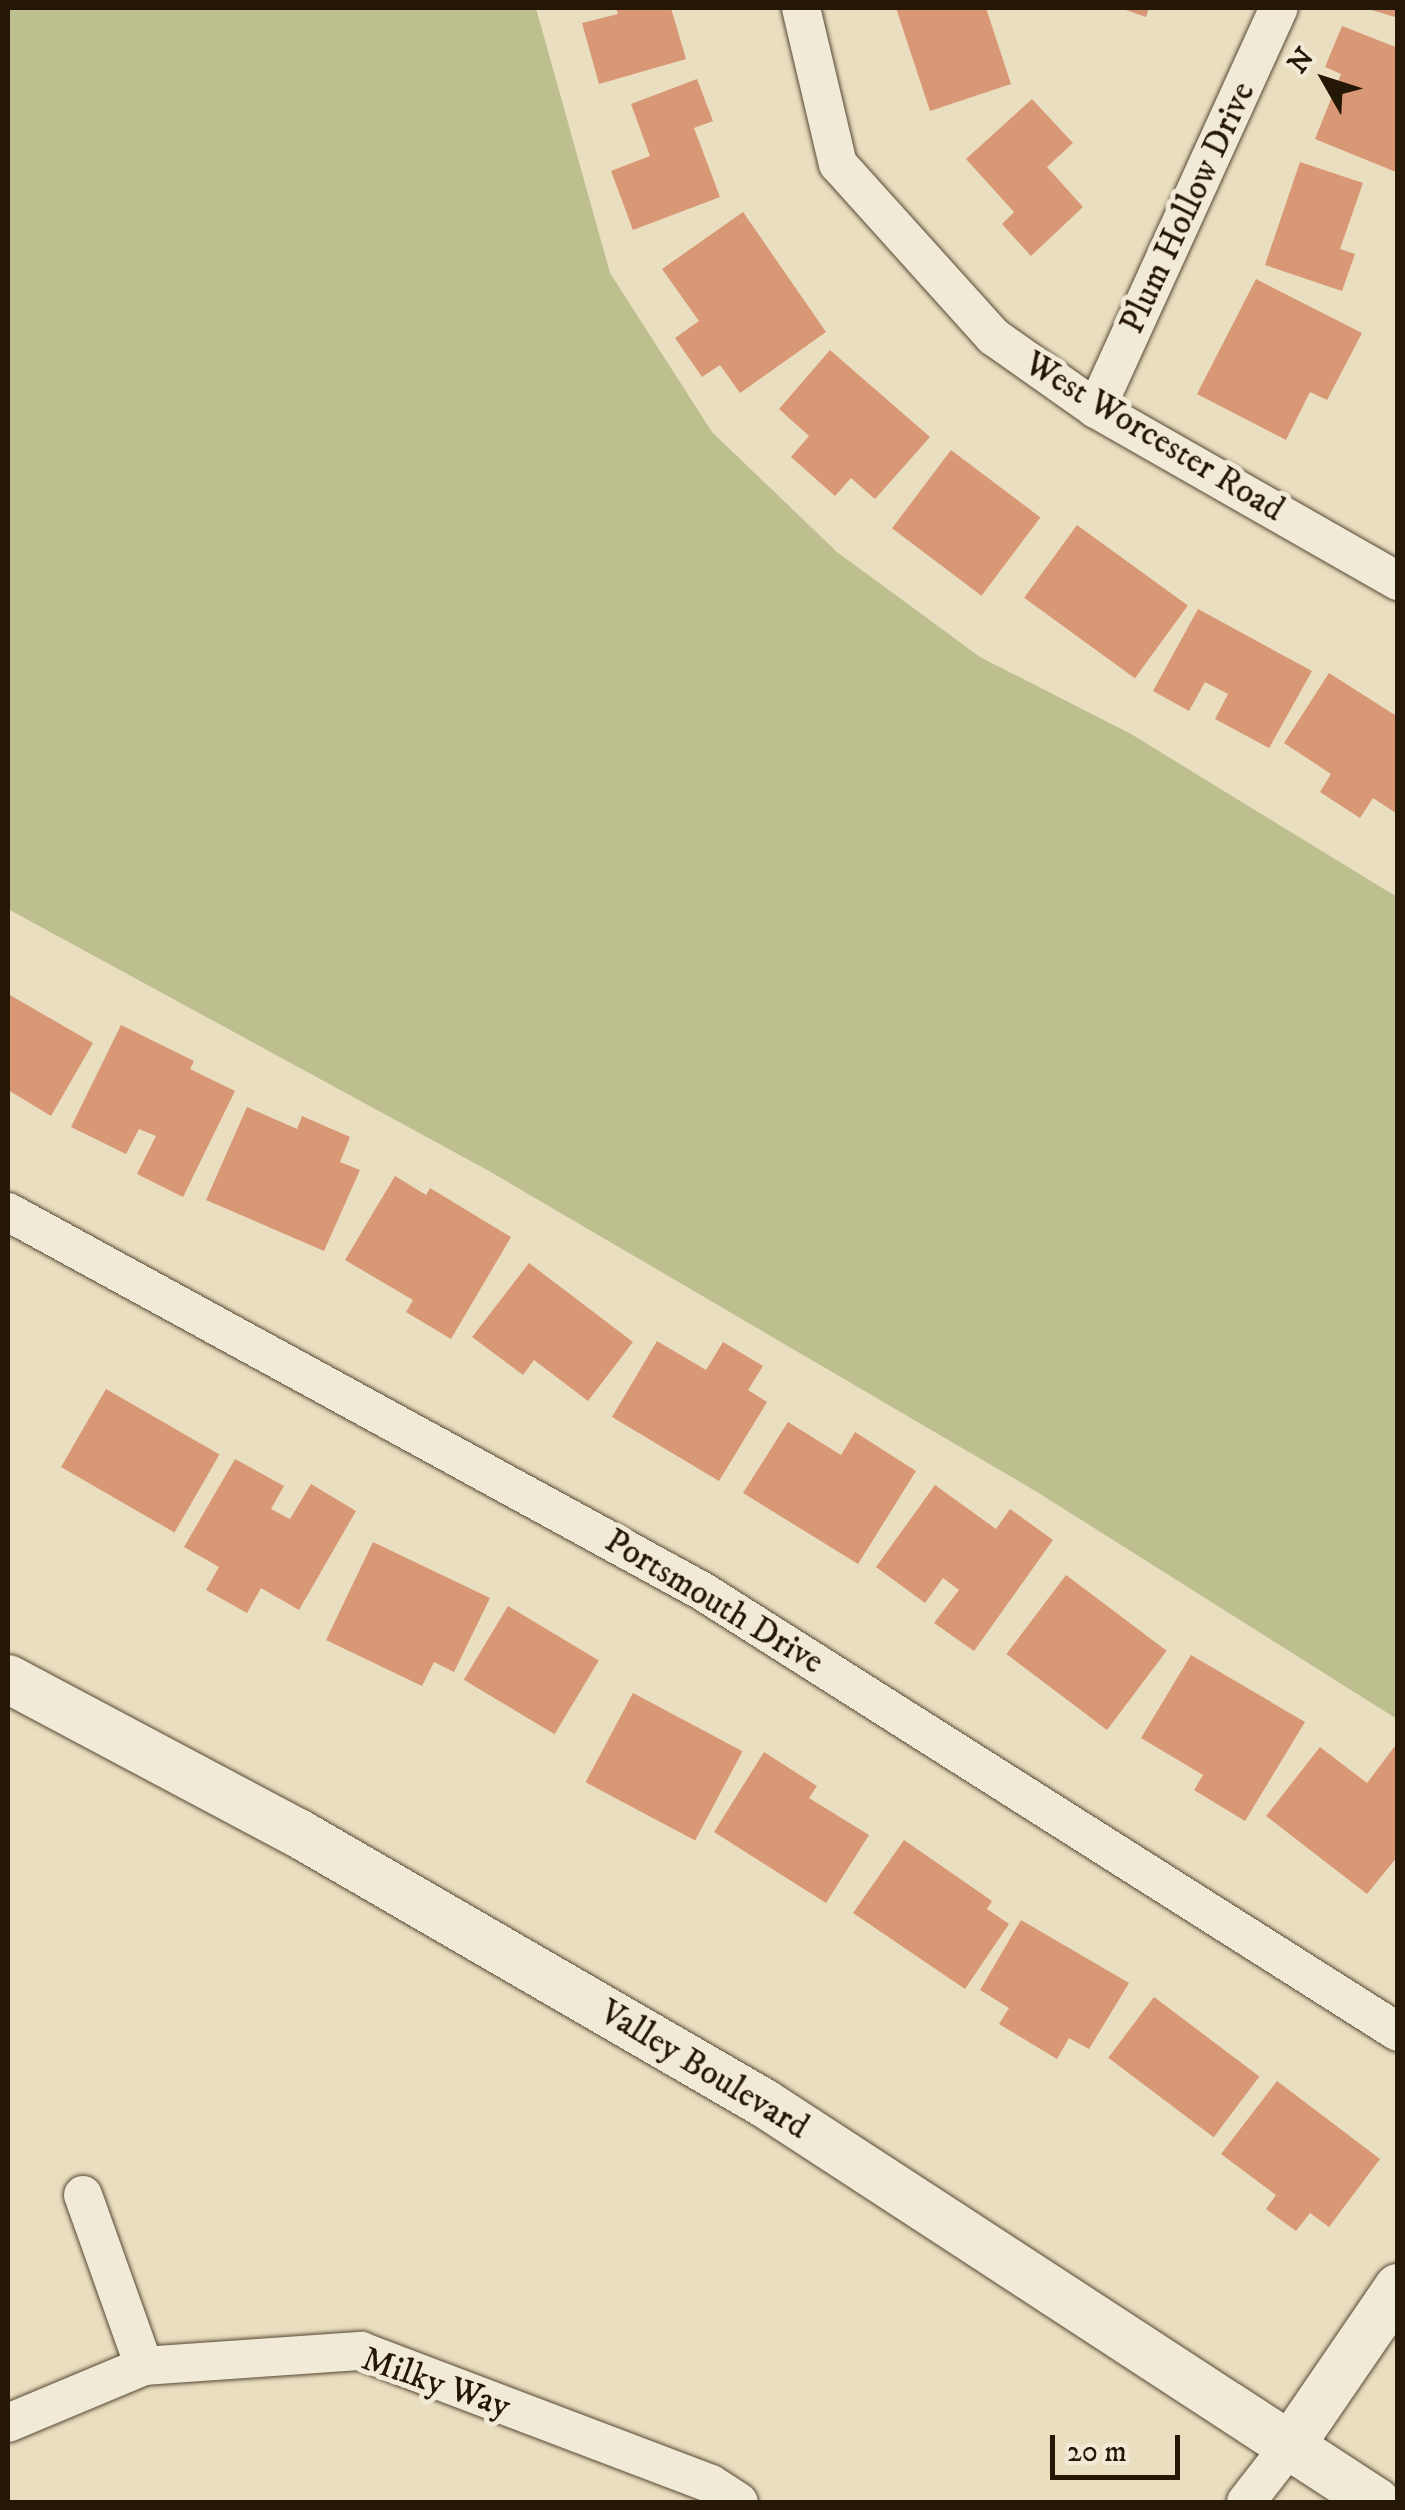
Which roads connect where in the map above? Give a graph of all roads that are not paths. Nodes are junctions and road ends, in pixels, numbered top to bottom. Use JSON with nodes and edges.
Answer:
{"nodes":[{"id":1,"x":801,"y":8,"type":"edge"},
{"id":2,"x":1280,"y":8,"type":"edge"},
{"id":3,"x":1096,"y":409,"type":"junction"},
{"id":4,"x":1398,"y":581,"type":"edge"},
{"id":5,"x":8,"y":1212,"type":"edge"},
{"id":6,"x":8,"y":1679,"type":"edge"},
{"id":7,"x":1398,"y":2032,"type":"edge"},
{"id":8,"x":83,"y":2195,"type":"dead end"},
{"id":9,"x":1398,"y":2288,"type":"edge"},
{"id":10,"x":144,"y":2366,"type":"junction"},
{"id":11,"x":8,"y":2422,"type":"edge"},
{"id":12,"x":1292,"y":2443,"type":"junction"},
{"id":13,"x":738,"y":2502,"type":"edge"},
{"id":14,"x":1246,"y":2502,"type":"edge"},
{"id":15,"x":1376,"y":2502,"type":"edge"}],
"edges":[{"from":1,"to":3,"type":"street","name":"West Worcester Road"},
{"from":2,"to":3,"type":"street","name":"Plum Hollow Drive"},
{"from":3,"to":4,"type":"street","name":"West Worcester Road"},
{"from":5,"to":7,"type":"street","name":"Portsmouth Drive"},
{"from":6,"to":12,"type":"street","name":"Valley Boulevard"},
{"from":8,"to":10,"type":"street"},
{"from":9,"to":12,"type":"street"},
{"from":10,"to":11,"type":"street","name":"Milky Way"},
{"from":10,"to":13,"type":"street","name":"Milky Way"},
{"from":12,"to":14,"type":"street"},
{"from":12,"to":15,"type":"street","name":"Valley Boulevard"}]}
